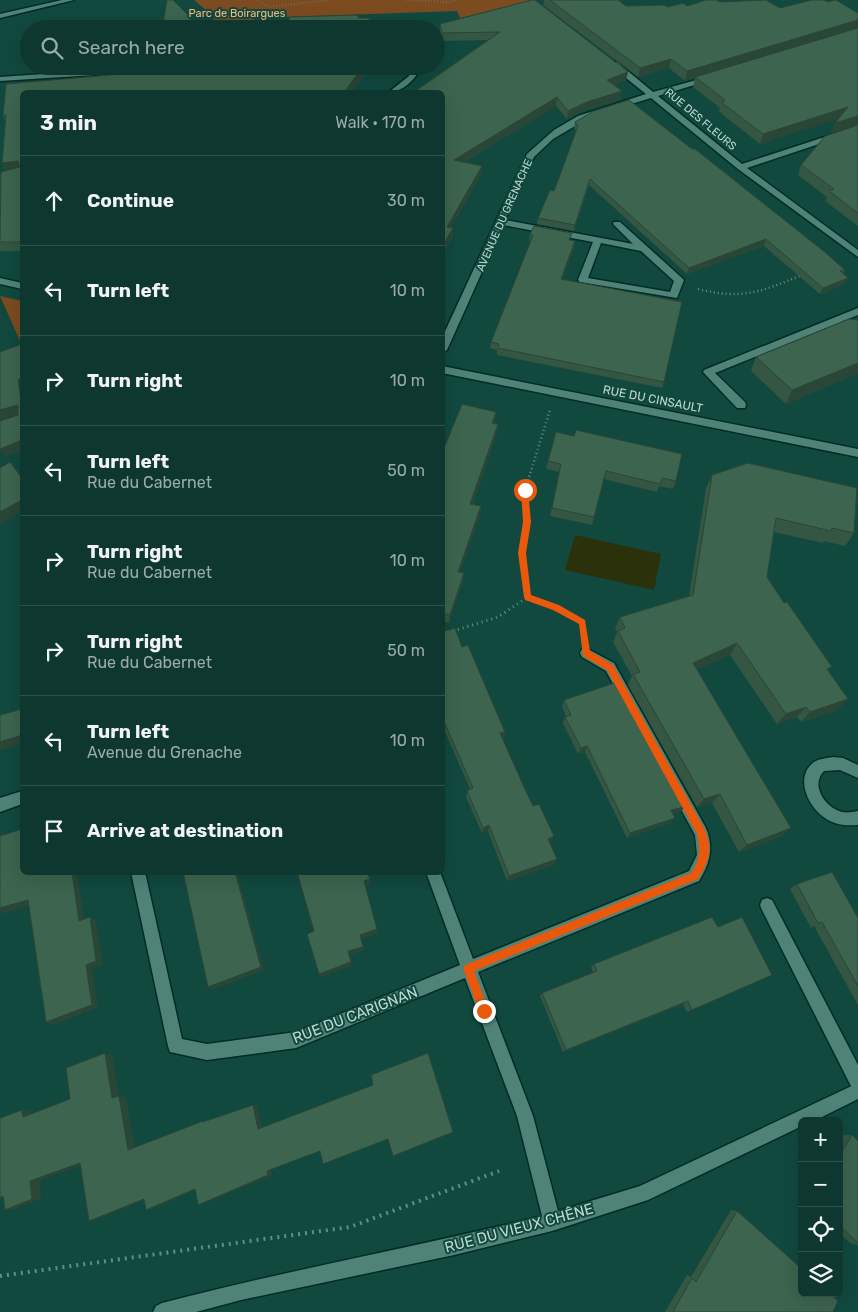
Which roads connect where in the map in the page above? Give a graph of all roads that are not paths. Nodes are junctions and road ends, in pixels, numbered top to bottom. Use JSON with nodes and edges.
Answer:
{"nodes":[{"id":1,"x":71,"y":0,"type":"edge"},
{"id":2,"x":0,"y":16,"type":"edge"},
{"id":3,"x":606,"y":58,"type":"edge"},
{"id":4,"x":42,"y":75,"type":"edge"},
{"id":5,"x":413,"y":75,"type":"edge"},
{"id":6,"x":718,"y":75,"type":"edge"},
{"id":7,"x":0,"y":79,"type":"edge"},
{"id":8,"x":395,"y":90,"type":"edge"},
{"id":9,"x":654,"y":95,"type":"junction"},
{"id":10,"x":858,"y":128,"type":"edge"},
{"id":11,"x":741,"y":167,"type":"junction"},
{"id":12,"x":20,"y":175,"type":"edge"},
{"id":13,"x":0,"y":178,"type":"edge"},
{"id":14,"x":501,"y":222,"type":"junction"},
{"id":15,"x":617,"y":224,"type":"dead end"},
{"id":16,"x":598,"y":240,"type":"junction"},
{"id":17,"x":642,"y":248,"type":"junction"},
{"id":18,"x":858,"y":254,"type":"edge"},
{"id":19,"x":0,"y":281,"type":"edge"},
{"id":20,"x":20,"y":286,"type":"edge"},
{"id":21,"x":858,"y":311,"type":"edge"},
{"id":22,"x":445,"y":343,"type":"edge"},
{"id":23,"x":445,"y":370,"type":"edge"},
{"id":24,"x":741,"y":406,"type":"dead end"},
{"id":25,"x":858,"y":453,"type":"edge"},
{"id":26,"x":586,"y":653,"type":"road end"},
{"id":27,"x":857,"y":770,"type":"edge"},
{"id":28,"x":20,"y":799,"type":"edge"},
{"id":29,"x":0,"y":805,"type":"edge"},
{"id":30,"x":858,"y":818,"type":"edge"},
{"id":31,"x":139,"y":875,"type":"edge"},
{"id":32,"x":434,"y":875,"type":"edge"},
{"id":33,"x":767,"y":905,"type":"dead end"},
{"id":34,"x":468,"y":968,"type":"junction"},
{"id":35,"x":858,"y":1082,"type":"edge"},
{"id":36,"x":858,"y":1092,"type":"edge"},
{"id":37,"x":552,"y":1222,"type":"junction"},
{"id":38,"x":162,"y":1312,"type":"edge"}],
"edges":[{"from":1,"to":2,"type":"street"},
{"from":3,"to":9,"type":"street","name":"RUE DES FLEURS"},
{"from":4,"to":7,"type":"street"},
{"from":5,"to":8,"type":"street"},
{"from":6,"to":9,"type":"street","name":"AVENUE DU GRENACHE"},
{"from":9,"to":11,"type":"street","name":"RUE DES FLEURS"},
{"from":9,"to":14,"type":"street","name":"AVENUE DU GRENACHE"},
{"from":10,"to":11,"type":"street"},
{"from":11,"to":18,"type":"street","name":"RUE DES FLEURS"},
{"from":12,"to":13,"type":"street"},
{"from":14,"to":16,"type":"street"},
{"from":14,"to":22,"type":"street","name":"AVENUE DU GRENACHE"},
{"from":15,"to":17,"type":"street"},
{"from":16,"to":17,"type":"street"},
{"from":16,"to":17,"type":"street"},
{"from":19,"to":20,"type":"street"},
{"from":21,"to":24,"type":"street"},
{"from":23,"to":25,"type":"street","name":"RUE DU CINSAULT"},
{"from":26,"to":34,"type":"street"},
{"from":27,"to":30,"type":"street"},
{"from":28,"to":29,"type":"street"},
{"from":31,"to":34,"type":"street","name":"RUE DU CARIGNAN"},
{"from":32,"to":34,"type":"street"},
{"from":33,"to":35,"type":"street"},
{"from":34,"to":37,"type":"street"},
{"from":36,"to":37,"type":"street","name":"RUE DU VIEUX CHÊNE"},
{"from":37,"to":38,"type":"street","name":"RUE DU VIEUX CHÊNE"}]}
